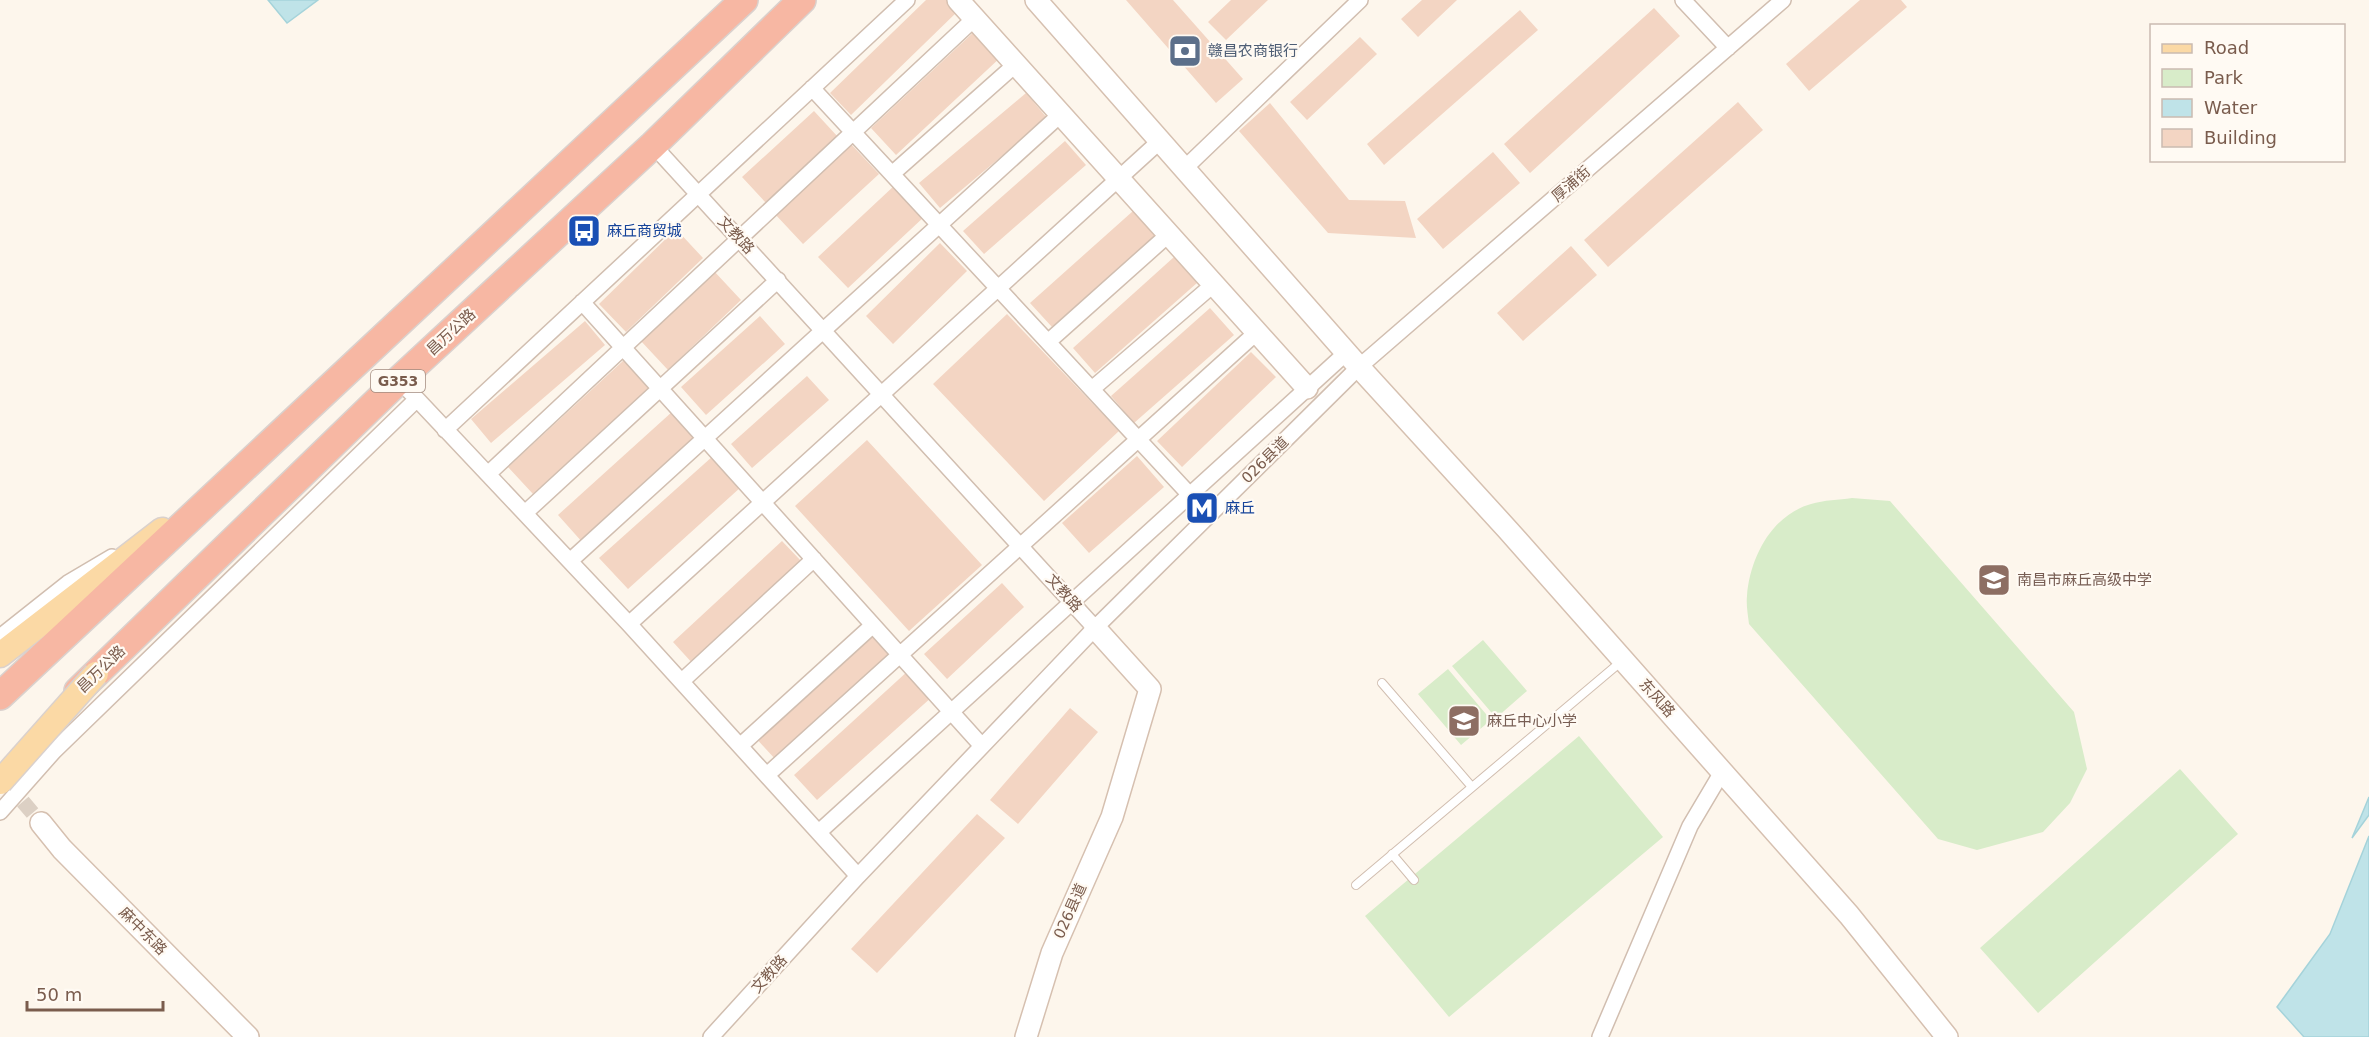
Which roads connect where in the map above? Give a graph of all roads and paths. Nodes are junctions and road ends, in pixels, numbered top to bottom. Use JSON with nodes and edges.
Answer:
{"nodes":[{"id":1,"x":744,"y":0,"type":"edge"},
{"id":2,"x":802,"y":0,"type":"edge"},
{"id":3,"x":907,"y":0,"type":"edge"},
{"id":4,"x":958,"y":0,"type":"edge"},
{"id":5,"x":1036,"y":0,"type":"edge"},
{"id":6,"x":1360,"y":0,"type":"edge"},
{"id":7,"x":1683,"y":0,"type":"edge"},
{"id":8,"x":1783,"y":0,"type":"edge"},
{"id":9,"x":975,"y":18,"type":"junction"},
{"id":10,"x":1728,"y":48,"type":"junction"},
{"id":11,"x":1016,"y":64,"type":"junction"},
{"id":12,"x":813,"y":88,"type":"junction"},
{"id":13,"x":1061,"y":114,"type":"junction"},
{"id":14,"x":854,"y":132,"type":"junction"},
{"id":15,"x":1161,"y":140,"type":"junction"},
{"id":16,"x":653,"y":145,"type":"junction"},
{"id":17,"x":1185,"y":168,"type":"junction"},
{"id":18,"x":892,"y":174,"type":"junction"},
{"id":19,"x":1118,"y":178,"type":"junction"},
{"id":20,"x":699,"y":194,"type":"junction"},
{"id":21,"x":940,"y":225,"type":"junction"},
{"id":22,"x":1169,"y":234,"type":"junction"},
{"id":23,"x":740,"y":238,"type":"junction"},
{"id":24,"x":778,"y":280,"type":"junction"},
{"id":25,"x":1214,"y":284,"type":"junction"},
{"id":26,"x":998,"y":287,"type":"junction"},
{"id":27,"x":582,"y":302,"type":"junction"},
{"id":28,"x":824,"y":330,"type":"junction"},
{"id":29,"x":1257,"y":332,"type":"junction"},
{"id":30,"x":1048,"y":342,"type":"junction"},
{"id":31,"x":623,"y":347,"type":"junction"},
{"id":32,"x":1353,"y":360,"type":"junction"},
{"id":33,"x":1307,"y":388,"type":"junction"},
{"id":34,"x":660,"y":389,"type":"junction"},
{"id":35,"x":1092,"y":389,"type":"junction"},
{"id":36,"x":408,"y":390,"type":"junction"},
{"id":37,"x":881,"y":393,"type":"junction"},
{"id":38,"x":445,"y":429,"type":"junction"},
{"id":39,"x":705,"y":439,"type":"junction"},
{"id":40,"x":1138,"y":439,"type":"junction"},
{"id":41,"x":254,"y":459,"type":"junction"},
{"id":42,"x":488,"y":474,"type":"junction"},
{"id":43,"x":1189,"y":494,"type":"junction"},
{"id":44,"x":762,"y":502,"type":"junction"},
{"id":45,"x":183,"y":513,"type":"junction"},
{"id":46,"x":525,"y":513,"type":"junction"},
{"id":47,"x":1020,"y":546,"type":"junction"},
{"id":48,"x":814,"y":559,"type":"junction"},
{"id":49,"x":570,"y":561,"type":"junction"},
{"id":50,"x":1071,"y":601,"type":"junction"},
{"id":51,"x":629,"y":624,"type":"junction"},
{"id":52,"x":873,"y":625,"type":"junction"},
{"id":53,"x":1095,"y":628,"type":"junction"},
{"id":54,"x":0,"y":637,"type":"edge"},
{"id":55,"x":0,"y":655,"type":"edge"},
{"id":56,"x":900,"y":655,"type":"junction"},
{"id":57,"x":1623,"y":660,"type":"junction"},
{"id":58,"x":96,"y":674,"type":"junction"},
{"id":59,"x":682,"y":681,"type":"junction"},
{"id":60,"x":1382,"y":683,"type":"dead end"},
{"id":61,"x":0,"y":696,"type":"edge"},
{"id":62,"x":951,"y":711,"type":"junction"},
{"id":63,"x":740,"y":746,"type":"junction"},
{"id":64,"x":982,"y":746,"type":"junction"},
{"id":65,"x":0,"y":767,"type":"edge"},
{"id":66,"x":1722,"y":772,"type":"junction"},
{"id":67,"x":767,"y":775,"type":"junction"},
{"id":68,"x":0,"y":782,"type":"edge"},
{"id":69,"x":1472,"y":787,"type":"junction"},
{"id":70,"x":0,"y":812,"type":"edge"},
{"id":71,"x":40,"y":823,"type":"tunnel mouth"},
{"id":72,"x":819,"y":832,"type":"junction"},
{"id":73,"x":1392,"y":854,"type":"junction"},
{"id":74,"x":858,"y":876,"type":"junction"},
{"id":75,"x":1414,"y":880,"type":"dead end"},
{"id":76,"x":1356,"y":885,"type":"dead end"},
{"id":77,"x":248,"y":1037,"type":"edge"},
{"id":78,"x":711,"y":1037,"type":"edge"},
{"id":79,"x":1026,"y":1037,"type":"edge"},
{"id":80,"x":1600,"y":1037,"type":"edge"},
{"id":81,"x":1947,"y":1037,"type":"edge"}],
"edges":[{"from":1,"to":41,"type":"highway","number":"G353"},
{"from":2,"to":16,"type":"highway","name":"昌万公路","number":"G353"},
{"from":3,"to":12,"type":"street"},
{"from":4,"to":9,"type":"main road"},
{"from":5,"to":15,"type":"main road"},
{"from":6,"to":17,"type":"street"},
{"from":7,"to":10,"type":"street"},
{"from":8,"to":10,"type":"street","name":"厚浦街"},
{"from":9,"to":11,"type":"main road"},
{"from":9,"to":14,"type":"street"},
{"from":10,"to":32,"type":"street","name":"厚浦街"},
{"from":11,"to":13,"type":"main road"},
{"from":11,"to":18,"type":"street"},
{"from":12,"to":14,"type":"street"},
{"from":12,"to":20,"type":"street"},
{"from":13,"to":19,"type":"main road"},
{"from":13,"to":21,"type":"street"},
{"from":14,"to":18,"type":"street"},
{"from":14,"to":23,"type":"street"},
{"from":15,"to":17,"type":"main road"},
{"from":15,"to":19,"type":"street"},
{"from":16,"to":20,"type":"street","name":"文教路"},
{"from":16,"to":36,"type":"highway","name":"昌万公路","number":"G353"},
{"from":17,"to":32,"type":"main road"},
{"from":18,"to":21,"type":"street"},
{"from":19,"to":22,"type":"main road"},
{"from":19,"to":26,"type":"street"},
{"from":20,"to":23,"type":"street","name":"文教路"},
{"from":20,"to":27,"type":"street"},
{"from":21,"to":26,"type":"street"},
{"from":21,"to":28,"type":"street"},
{"from":22,"to":25,"type":"main road"},
{"from":22,"to":30,"type":"street"},
{"from":23,"to":24,"type":"street","name":"文教路"},
{"from":23,"to":31,"type":"street"},
{"from":24,"to":28,"type":"street","name":"文教路"},
{"from":24,"to":34,"type":"street"},
{"from":25,"to":29,"type":"main road"},
{"from":25,"to":35,"type":"street"},
{"from":26,"to":30,"type":"street"},
{"from":26,"to":37,"type":"street"},
{"from":27,"to":31,"type":"street"},
{"from":27,"to":38,"type":"street"},
{"from":28,"to":37,"type":"street","name":"文教路"},
{"from":28,"to":39,"type":"street"},
{"from":29,"to":33,"type":"main road"},
{"from":29,"to":40,"type":"street"},
{"from":30,"to":35,"type":"street"},
{"from":31,"to":34,"type":"street"},
{"from":31,"to":42,"type":"street"},
{"from":32,"to":33,"type":"street"},
{"from":32,"to":53,"type":"street","name":"026县道"},
{"from":32,"to":57,"type":"main road","name":"东风路"},
{"from":33,"to":43,"type":"street"},
{"from":34,"to":39,"type":"street"},
{"from":34,"to":46,"type":"street"},
{"from":35,"to":40,"type":"street"},
{"from":36,"to":38,"type":"street"},
{"from":36,"to":58,"type":"highway","name":"昌万公路","number":"G353"},
{"from":36,"to":70,"type":"street"},
{"from":37,"to":44,"type":"street"},
{"from":37,"to":47,"type":"street","name":"文教路"},
{"from":38,"to":42,"type":"street"},
{"from":39,"to":44,"type":"street"},
{"from":39,"to":49,"type":"street"},
{"from":40,"to":43,"type":"street"},
{"from":40,"to":47,"type":"street"},
{"from":41,"to":45,"type":"main road"},
{"from":41,"to":61,"type":"highway","number":"G353"},
{"from":42,"to":46,"type":"street"},
{"from":43,"to":50,"type":"street"},
{"from":44,"to":48,"type":"street"},
{"from":44,"to":51,"type":"street"},
{"from":45,"to":54,"type":"street"},
{"from":45,"to":55,"type":"main road"},
{"from":46,"to":49,"type":"street"},
{"from":47,"to":50,"type":"street","name":"文教路"},
{"from":47,"to":56,"type":"street"},
{"from":48,"to":52,"type":"street"},
{"from":48,"to":59,"type":"street"},
{"from":49,"to":51,"type":"street"},
{"from":50,"to":53,"type":"street","name":"文教路"},
{"from":50,"to":62,"type":"street"},
{"from":51,"to":59,"type":"street"},
{"from":52,"to":56,"type":"street"},
{"from":52,"to":63,"type":"street"},
{"from":53,"to":64,"type":"street","name":"文教路"},
{"from":53,"to":79,"type":"main road","name":"026县道"},
{"from":56,"to":62,"type":"street"},
{"from":56,"to":67,"type":"street"},
{"from":57,"to":66,"type":"main road","name":"东风路"},
{"from":57,"to":69,"type":"lane"},
{"from":58,"to":65,"type":"highway","name":"昌万公路","number":"G353"},
{"from":58,"to":68,"type":"main road","bridge":true},
{"from":59,"to":63,"type":"street"},
{"from":60,"to":69,"type":"lane"},
{"from":62,"to":64,"type":"street"},
{"from":62,"to":72,"type":"street"},
{"from":63,"to":67,"type":"street"},
{"from":64,"to":74,"type":"street","name":"文教路"},
{"from":66,"to":80,"type":"street"},
{"from":66,"to":81,"type":"main road","name":"东风路"},
{"from":67,"to":72,"type":"street"},
{"from":69,"to":73,"type":"lane"},
{"from":71,"to":77,"type":"main road","name":"麻中东路"},
{"from":72,"to":74,"type":"street"},
{"from":73,"to":75,"type":"lane"},
{"from":73,"to":76,"type":"lane"},
{"from":74,"to":78,"type":"street","name":"文教路"}]}
